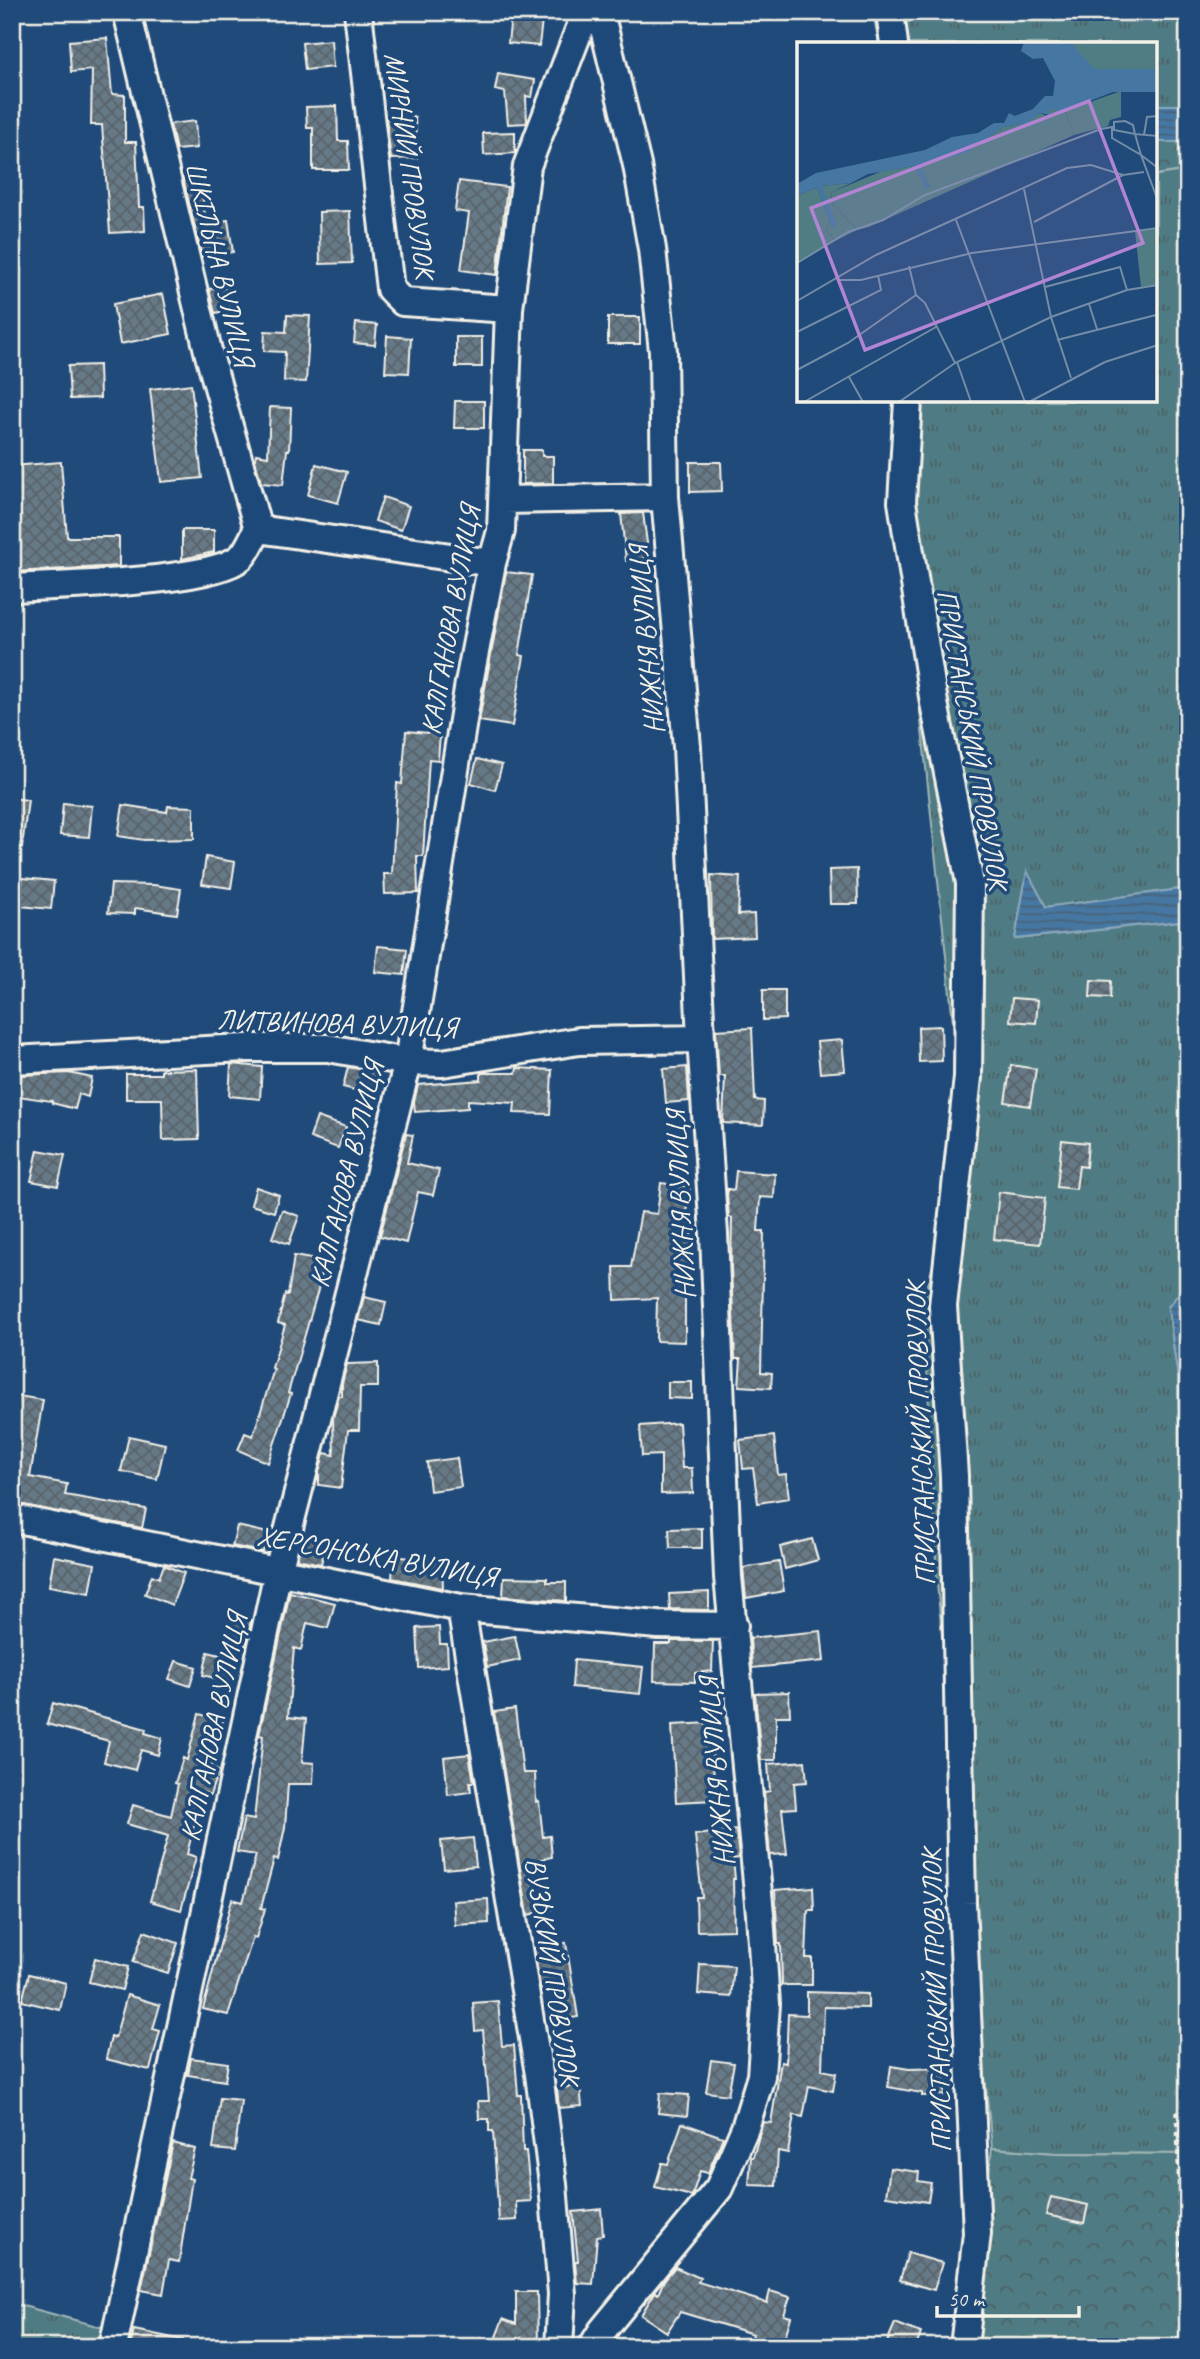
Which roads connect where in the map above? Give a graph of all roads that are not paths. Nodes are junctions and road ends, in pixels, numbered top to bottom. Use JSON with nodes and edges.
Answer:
{"nodes":[{"id":1,"x":127,"y":12,"type":"edge"},
{"id":2,"x":358,"y":12,"type":"edge"},
{"id":3,"x":586,"y":12,"type":"edge"},
{"id":4,"x":600,"y":12,"type":"edge"},
{"id":5,"x":890,"y":12,"type":"edge"},
{"id":6,"x":894,"y":42,"type":"edge"},
{"id":7,"x":509,"y":309,"type":"junction"},
{"id":8,"x":908,"y":402,"type":"edge"},
{"id":9,"x":665,"y":498,"type":"junction"},
{"id":10,"x":504,"y":500,"type":"junction"},
{"id":11,"x":258,"y":529,"type":"junction"},
{"id":12,"x":492,"y":563,"type":"junction"},
{"id":13,"x":12,"y":588,"type":"edge"},
{"id":14,"x":701,"y":1039,"type":"junction"},
{"id":15,"x":12,"y":1060,"type":"edge"},
{"id":16,"x":408,"y":1062,"type":"junction"},
{"id":17,"x":12,"y":1518,"type":"edge"},
{"id":18,"x":278,"y":1571,"type":"junction"},
{"id":19,"x":461,"y":1608,"type":"junction"},
{"id":20,"x":734,"y":1626,"type":"junction"},
{"id":21,"x":113,"y":2347,"type":"edge"},
{"id":22,"x":559,"y":2347,"type":"edge"},
{"id":23,"x":592,"y":2347,"type":"edge"},
{"id":24,"x":964,"y":2347,"type":"edge"}],
"edges":[{"from":1,"to":11,"type":"street","name":"ШКІЛЬНА ВУЛИЦЯ"},
{"from":2,"to":7,"type":"street","name":"МИРНИЙ ПРОВУЛОК"},
{"from":3,"to":7,"type":"street","name":"КАЛГАНОВА ВУЛИЦЯ"},
{"from":4,"to":9,"type":"street","name":"НИЖНЯ ВУЛИЦЯ"},
{"from":5,"to":6,"type":"street"},
{"from":7,"to":10,"type":"street","name":"КАЛГАНОВА ВУЛИЦЯ"},
{"from":8,"to":24,"type":"street","name":"ПРИСТАНСЬКИЙ ПРОВУЛОК"},
{"from":9,"to":10,"type":"street"},
{"from":9,"to":14,"type":"street","name":"НИЖНЯ ВУЛИЦЯ"},
{"from":10,"to":12,"type":"street","name":"КАЛГАНОВА ВУЛИЦЯ"},
{"from":11,"to":12,"type":"street"},
{"from":11,"to":13,"type":"street"},
{"from":12,"to":16,"type":"street","name":"КАЛГАНОВА ВУЛИЦЯ"},
{"from":14,"to":16,"type":"street","name":"ЛИТВИНОВА ВУЛИЦЯ"},
{"from":14,"to":20,"type":"street","name":"НИЖНЯ ВУЛИЦЯ"},
{"from":15,"to":16,"type":"street","name":"ЛИТВИНОВА ВУЛИЦЯ"},
{"from":16,"to":18,"type":"street","name":"КАЛГАНОВА ВУЛИЦЯ"},
{"from":17,"to":18,"type":"street","name":"ХЕРСОНСЬКА ВУЛИЦЯ"},
{"from":18,"to":19,"type":"street","name":"ХЕРСОНСЬКА ВУЛИЦЯ"},
{"from":18,"to":21,"type":"street","name":"КАЛГАНОВА ВУЛИЦЯ"},
{"from":19,"to":20,"type":"street","name":"ХЕРСОНСЬКА ВУЛИЦЯ"},
{"from":19,"to":22,"type":"street","name":"ВУЗЬКИЙ ПРОВУЛОК"},
{"from":20,"to":23,"type":"street","name":"НИЖНЯ ВУЛИЦЯ"}]}
